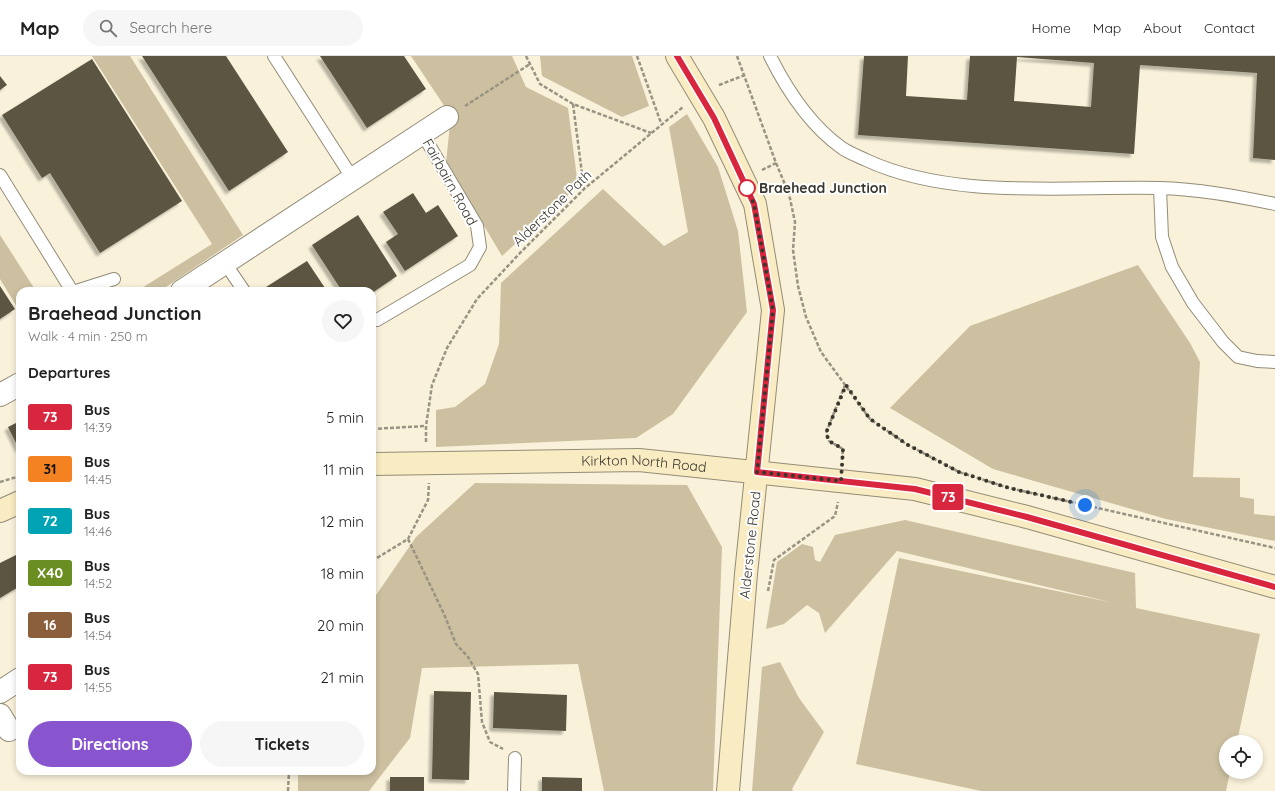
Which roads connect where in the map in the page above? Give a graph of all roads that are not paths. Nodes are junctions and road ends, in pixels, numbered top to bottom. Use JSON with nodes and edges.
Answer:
{"nodes":[{"id":1,"x":274,"y":56,"type":"edge"},
{"id":2,"x":677,"y":56,"type":"edge"},
{"id":3,"x":770,"y":56,"type":"edge"},
{"id":4,"x":448,"y":117,"type":"road end"},
{"id":5,"x":422,"y":133,"type":"junction"},
{"id":6,"x":0,"y":175,"type":"edge"},
{"id":7,"x":354,"y":179,"type":"junction"},
{"id":8,"x":1160,"y":188,"type":"junction"},
{"id":9,"x":1275,"y":204,"type":"edge"},
{"id":10,"x":225,"y":263,"type":"junction"},
{"id":11,"x":114,"y":280,"type":"dead end"},
{"id":12,"x":70,"y":287,"type":"edge"},
{"id":13,"x":90,"y":287,"type":"edge"},
{"id":14,"x":188,"y":287,"type":"edge"},
{"id":15,"x":241,"y":287,"type":"edge"},
{"id":16,"x":377,"y":320,"type":"dead end"},
{"id":17,"x":1275,"y":362,"type":"edge"},
{"id":18,"x":16,"y":386,"type":"edge"},
{"id":19,"x":0,"y":394,"type":"edge"},
{"id":20,"x":376,"y":464,"type":"edge"},
{"id":21,"x":757,"y":472,"type":"junction"},
{"id":22,"x":16,"y":504,"type":"edge"},
{"id":23,"x":0,"y":511,"type":"edge"},
{"id":24,"x":1275,"y":587,"type":"edge"},
{"id":25,"x":16,"y":682,"type":"edge"},
{"id":26,"x":0,"y":692,"type":"edge"},
{"id":27,"x":515,"y":758,"type":"road end"},
{"id":28,"x":514,"y":791,"type":"edge"},
{"id":29,"x":728,"y":791,"type":"edge"}],
"edges":[{"from":1,"to":7,"type":"lane"},
{"from":2,"to":21,"type":"main road","name":"Alderstone Road"},
{"from":3,"to":8,"type":"lane"},
{"from":4,"to":5,"type":"street","name":"Fairbairn Road"},
{"from":5,"to":7,"type":"street","name":"Fairbairn Road"},
{"from":5,"to":16,"type":"lane","name":"Fairbairn Road"},
{"from":6,"to":12,"type":"lane"},
{"from":7,"to":10,"type":"street","name":"Fairbairn Road"},
{"from":8,"to":9,"type":"lane"},
{"from":8,"to":17,"type":"lane"},
{"from":10,"to":14,"type":"street","name":"Fairbairn Road"},
{"from":10,"to":15,"type":"lane"},
{"from":11,"to":13,"type":"lane"},
{"from":18,"to":19,"type":"street"},
{"from":20,"to":21,"type":"main road","name":"Kirkton North Road"},
{"from":21,"to":24,"type":"main road","name":"Kirkton North Road"},
{"from":21,"to":29,"type":"main road","name":"Alderstone Road"},
{"from":22,"to":23,"type":"main road"},
{"from":25,"to":26,"type":"street"},
{"from":27,"to":28,"type":"lane"}]}
